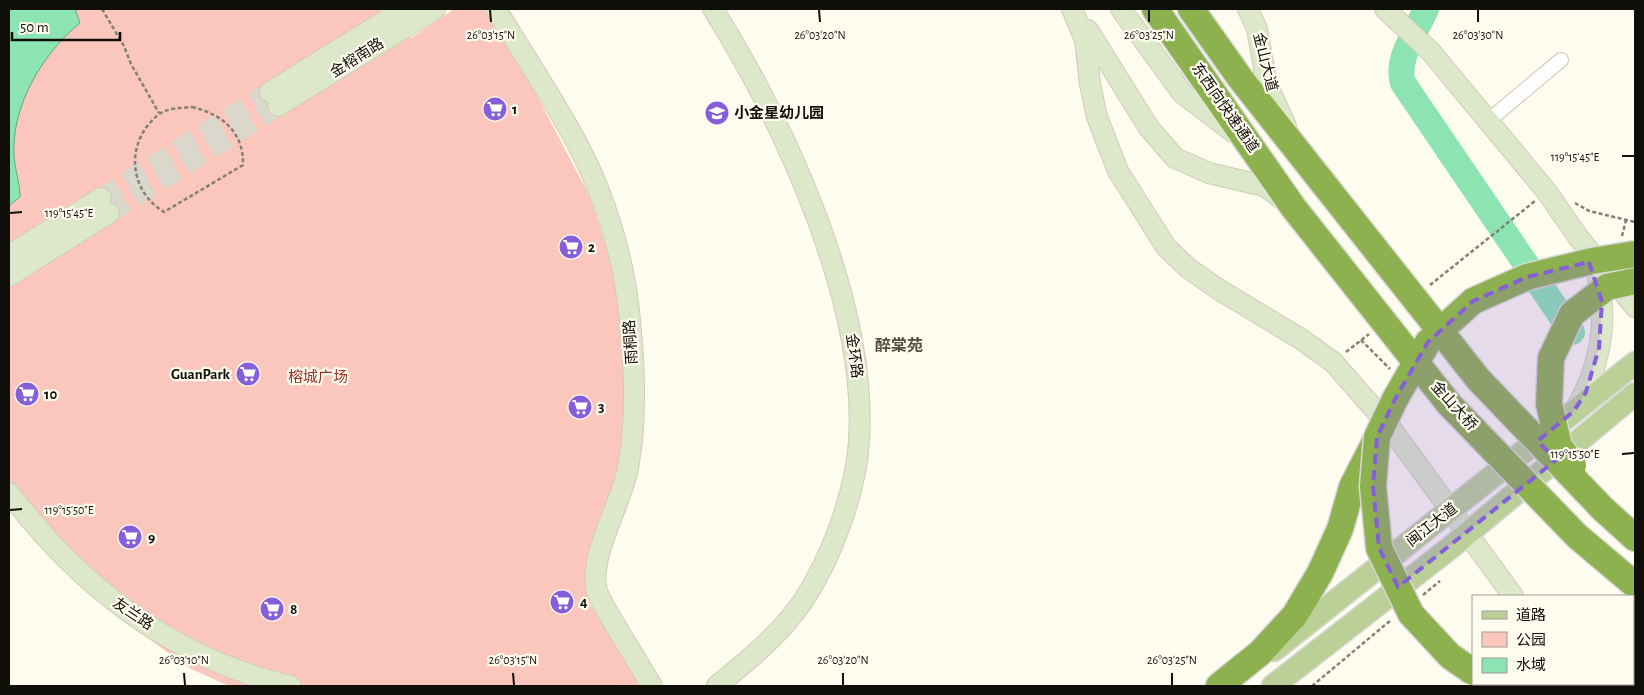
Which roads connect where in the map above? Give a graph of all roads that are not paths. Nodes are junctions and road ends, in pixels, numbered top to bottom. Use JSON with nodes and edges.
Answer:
{"nodes":[{"id":1,"x":435,"y":9,"type":"edge"},
{"id":2,"x":496,"y":9,"type":"edge"},
{"id":3,"x":714,"y":9,"type":"edge"},
{"id":4,"x":1074,"y":9,"type":"edge"},
{"id":5,"x":1121,"y":9,"type":"edge"},
{"id":6,"x":1155,"y":9,"type":"edge"},
{"id":7,"x":1191,"y":9,"type":"edge"},
{"id":8,"x":1248,"y":9,"type":"edge"},
{"id":9,"x":395,"y":11,"type":"edge"},
{"id":10,"x":1391,"y":13,"type":"edge"},
{"id":11,"x":1561,"y":60,"type":"dead end"},
{"id":12,"x":1488,"y":121,"type":"junction"},
{"id":13,"x":1293,"y":144,"type":"junction"},
{"id":14,"x":1260,"y":159,"type":"junction"},
{"id":15,"x":1294,"y":207,"type":"junction"},
{"id":16,"x":1578,"y":238,"type":"junction"},
{"id":17,"x":1635,"y":254,"type":"edge"},
{"id":18,"x":9,"y":255,"type":"edge"},
{"id":19,"x":9,"y":276,"type":"edge"},
{"id":20,"x":1635,"y":281,"type":"edge"},
{"id":21,"x":1635,"y":307,"type":"edge"},
{"id":22,"x":1635,"y":363,"type":"edge"},
{"id":23,"x":1635,"y":394,"type":"edge"},
{"id":24,"x":1574,"y":411,"type":"junction"},
{"id":25,"x":1377,"y":437,"type":"junction"},
{"id":26,"x":9,"y":493,"type":"edge"},
{"id":27,"x":1603,"y":509,"type":"junction"},
{"id":28,"x":1450,"y":510,"type":"junction"},
{"id":29,"x":1468,"y":534,"type":"junction"},
{"id":30,"x":1635,"y":538,"type":"edge"},
{"id":31,"x":1635,"y":585,"type":"edge"},
{"id":32,"x":1512,"y":595,"type":"edge"},
{"id":33,"x":1472,"y":671,"type":"edge"},
{"id":34,"x":1487,"y":685,"type":"edge"},
{"id":35,"x":291,"y":686,"type":"edge"},
{"id":36,"x":652,"y":686,"type":"edge"},
{"id":37,"x":717,"y":686,"type":"edge"},
{"id":38,"x":1219,"y":686,"type":"edge"},
{"id":39,"x":1229,"y":686,"type":"edge"},
{"id":40,"x":1273,"y":686,"type":"edge"},
{"id":41,"x":1479,"y":686,"type":"edge"},
{"id":42,"x":1493,"y":686,"type":"edge"}],
"edges":[{"from":1,"to":9,"type":"main road","name":"金榕南路"},
{"from":2,"to":36,"type":"main road","name":"雨桐路"},
{"from":3,"to":37,"type":"main road","name":"金环路"},
{"from":4,"to":15,"type":"main road"},
{"from":4,"to":28,"type":"main road"},
{"from":5,"to":14,"type":"main road"},
{"from":6,"to":14,"type":"highway","name":"东西向快速通道"},
{"from":7,"to":13,"type":"highway","name":"东西向快速通道"},
{"from":8,"to":13,"type":"main road","name":"金山大道"},
{"from":10,"to":12,"type":"main road"},
{"from":11,"to":12,"type":"street"},
{"from":12,"to":16,"type":"main road"},
{"from":13,"to":27,"type":"highway","name":"东西向快速通道","bridge":true},
{"from":14,"to":15,"type":"highway","name":"东西向快速通道"},
{"from":15,"to":31,"type":"highway","name":"金山大桥","bridge":true},
{"from":16,"to":21,"type":"main road"},
{"from":16,"to":24,"type":"main road"},
{"from":17,"to":25,"type":"highway","bridge":true},
{"from":18,"to":19,"type":"main road"},
{"from":20,"to":27,"type":"highway","bridge":true},
{"from":22,"to":24,"type":"main road","name":"闽江大道"},
{"from":23,"to":29,"type":"main road","name":"闽江大道"},
{"from":24,"to":28,"type":"main road","name":"闽江大道"},
{"from":25,"to":33,"type":"highway","bridge":true},
{"from":25,"to":38,"type":"highway"},
{"from":26,"to":35,"type":"main road","name":"友兰路"},
{"from":27,"to":30,"type":"highway"},
{"from":28,"to":29,"type":"main road"},
{"from":28,"to":39,"type":"main road","name":"闽江大道"},
{"from":29,"to":32,"type":"main road"},
{"from":29,"to":40,"type":"main road","name":"闽江大道"},
{"from":34,"to":41,"type":"highway"},
{"from":34,"to":42,"type":"highway"}]}
